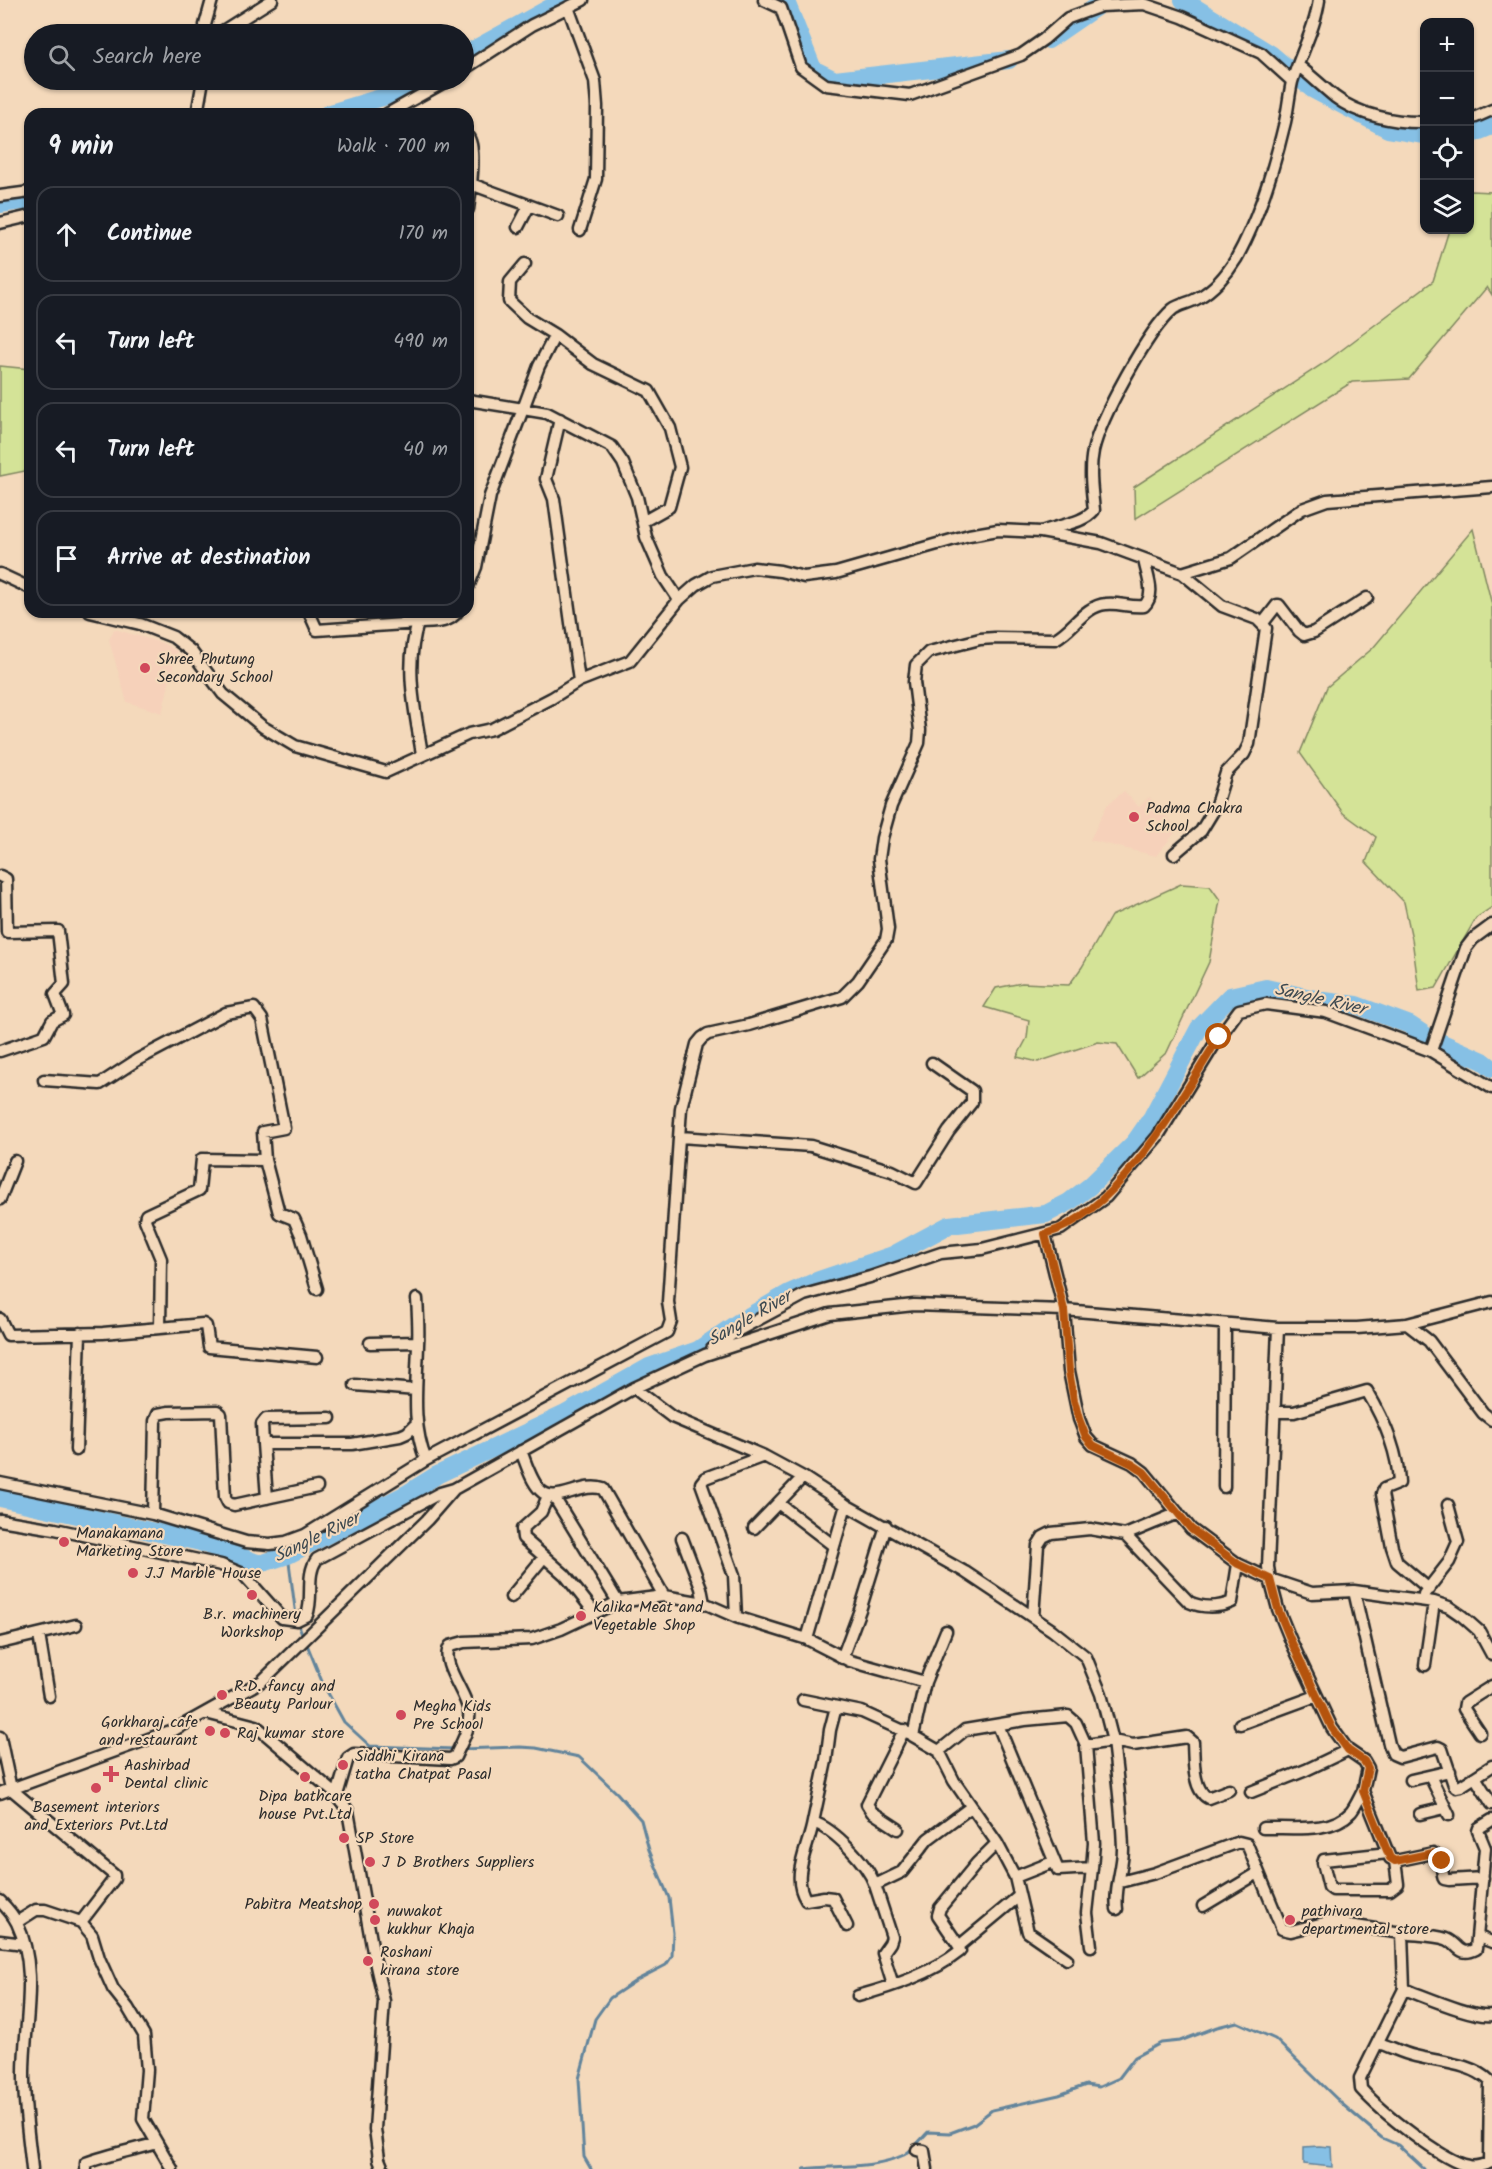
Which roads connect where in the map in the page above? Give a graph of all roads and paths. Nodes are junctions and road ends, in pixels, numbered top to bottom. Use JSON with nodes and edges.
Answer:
{"nodes":[{"id":1,"x":212,"y":0,"type":"edge"},
{"id":2,"x":272,"y":0,"type":"edge"},
{"id":3,"x":583,"y":0,"type":"edge"},
{"id":4,"x":764,"y":0,"type":"edge"},
{"id":5,"x":1319,"y":0,"type":"edge"},
{"id":6,"x":568,"y":7,"type":"junction"},
{"id":7,"x":205,"y":24,"type":"edge"},
{"id":8,"x":234,"y":24,"type":"edge"},
{"id":9,"x":474,"y":63,"type":"edge"},
{"id":10,"x":1296,"y":74,"type":"junction"},
{"id":11,"x":201,"y":90,"type":"edge"},
{"id":12,"x":430,"y":90,"type":"edge"},
{"id":13,"x":198,"y":108,"type":"edge"},
{"id":14,"x":398,"y":108,"type":"edge"},
{"id":15,"x":1492,"y":110,"type":"edge"},
{"id":16,"x":1474,"y":117,"type":"edge"},
{"id":17,"x":1420,"y":122,"type":"edge"},
{"id":18,"x":474,"y":185,"type":"edge"},
{"id":19,"x":24,"y":193,"type":"edge"},
{"id":20,"x":0,"y":196,"type":"edge"},
{"id":21,"x":529,"y":206,"type":"junction"},
{"id":22,"x":558,"y":216,"type":"dead end"},
{"id":23,"x":24,"y":217,"type":"edge"},
{"id":24,"x":0,"y":223,"type":"edge"},
{"id":25,"x":518,"y":227,"type":"dead end"},
{"id":26,"x":580,"y":230,"type":"dead end"},
{"id":27,"x":525,"y":264,"type":"dead end"},
{"id":28,"x":555,"y":335,"type":"junction"},
{"id":29,"x":474,"y":401,"type":"edge"},
{"id":30,"x":523,"y":409,"type":"junction"},
{"id":31,"x":560,"y":419,"type":"junction"},
{"id":32,"x":1492,"y":487,"type":"edge"},
{"id":33,"x":644,"y":521,"type":"junction"},
{"id":34,"x":1041,"y":532,"type":"junction"},
{"id":35,"x":1144,"y":559,"type":"junction"},
{"id":36,"x":474,"y":572,"type":"edge"},
{"id":37,"x":1182,"y":573,"type":"junction"},
{"id":38,"x":0,"y":574,"type":"edge"},
{"id":39,"x":24,"y":585,"type":"edge"},
{"id":40,"x":1367,"y":598,"type":"dead end"},
{"id":41,"x":679,"y":600,"type":"junction"},
{"id":42,"x":118,"y":618,"type":"edge"},
{"id":43,"x":312,"y":618,"type":"edge"},
{"id":44,"x":453,"y":618,"type":"edge"},
{"id":45,"x":418,"y":623,"type":"junction"},
{"id":46,"x":1263,"y":623,"type":"junction"},
{"id":47,"x":579,"y":681,"type":"junction"},
{"id":48,"x":422,"y":754,"type":"junction"},
{"id":49,"x":1174,"y":854,"type":"dead end"},
{"id":50,"x":0,"y":876,"type":"edge"},
{"id":51,"x":1492,"y":926,"type":"edge"},
{"id":52,"x":0,"y":1051,"type":"edge"},
{"id":53,"x":1431,"y":1051,"type":"junction"},
{"id":54,"x":932,"y":1063,"type":"dead end"},
{"id":55,"x":44,"y":1080,"type":"dead end"},
{"id":56,"x":1492,"y":1088,"type":"edge"},
{"id":57,"x":680,"y":1137,"type":"junction"},
{"id":58,"x":265,"y":1160,"type":"junction"},
{"id":59,"x":15,"y":1161,"type":"dead end"},
{"id":60,"x":0,"y":1199,"type":"edge"},
{"id":61,"x":1045,"y":1234,"type":"junction"},
{"id":62,"x":317,"y":1288,"type":"dead end"},
{"id":63,"x":417,"y":1299,"type":"dead end"},
{"id":64,"x":1492,"y":1302,"type":"edge"},
{"id":65,"x":1064,"y":1310,"type":"junction"},
{"id":66,"x":0,"y":1317,"type":"edge"},
{"id":67,"x":1226,"y":1324,"type":"junction"},
{"id":68,"x":1407,"y":1324,"type":"junction"},
{"id":69,"x":160,"y":1328,"type":"junction"},
{"id":70,"x":1278,"y":1328,"type":"junction"},
{"id":71,"x":80,"y":1333,"type":"junction"},
{"id":72,"x":418,"y":1342,"type":"junction"},
{"id":73,"x":370,"y":1343,"type":"dead end"},
{"id":74,"x":705,"y":1355,"type":"junction"},
{"id":75,"x":317,"y":1357,"type":"dead end"},
{"id":76,"x":355,"y":1386,"type":"dead end"},
{"id":77,"x":634,"y":1388,"type":"junction"},
{"id":78,"x":416,"y":1390,"type":"junction"},
{"id":79,"x":1274,"y":1412,"type":"junction"},
{"id":80,"x":330,"y":1418,"type":"dead end"},
{"id":81,"x":1492,"y":1420,"type":"edge"},
{"id":82,"x":416,"y":1424,"type":"junction"},
{"id":83,"x":263,"y":1444,"type":"junction"},
{"id":84,"x":76,"y":1450,"type":"dead end"},
{"id":85,"x":520,"y":1451,"type":"junction"},
{"id":86,"x":764,"y":1456,"type":"junction"},
{"id":87,"x":426,"y":1460,"type":"junction"},
{"id":88,"x":803,"y":1477,"type":"junction"},
{"id":89,"x":0,"y":1483,"type":"edge"},
{"id":90,"x":317,"y":1486,"type":"dead end"},
{"id":91,"x":1224,"y":1487,"type":"dead end"},
{"id":92,"x":454,"y":1489,"type":"junction"},
{"id":93,"x":551,"y":1496,"type":"junction"},
{"id":94,"x":267,"y":1498,"type":"junction"},
{"id":95,"x":778,"y":1503,"type":"junction"},
{"id":96,"x":846,"y":1505,"type":"junction"},
{"id":97,"x":1448,"y":1505,"type":"dead end"},
{"id":98,"x":1178,"y":1513,"type":"junction"},
{"id":99,"x":153,"y":1514,"type":"junction"},
{"id":100,"x":0,"y":1520,"type":"edge"},
{"id":101,"x":886,"y":1526,"type":"junction"},
{"id":102,"x":754,"y":1528,"type":"dead end"},
{"id":103,"x":1125,"y":1535,"type":"junction"},
{"id":104,"x":682,"y":1538,"type":"dead end"},
{"id":105,"x":834,"y":1546,"type":"junction"},
{"id":106,"x":544,"y":1557,"type":"junction"},
{"id":107,"x":1238,"y":1564,"type":"junction"},
{"id":108,"x":1270,"y":1579,"type":"junction"},
{"id":109,"x":1429,"y":1589,"type":"junction"},
{"id":110,"x":1354,"y":1591,"type":"junction"},
{"id":111,"x":664,"y":1596,"type":"junction"},
{"id":112,"x":511,"y":1597,"type":"dead end"},
{"id":113,"x":1419,"y":1600,"type":"junction"},
{"id":114,"x":618,"y":1602,"type":"junction"},
{"id":115,"x":1434,"y":1602,"type":"junction"},
{"id":116,"x":704,"y":1603,"type":"junction"},
{"id":117,"x":595,"y":1613,"type":"junction"},
{"id":118,"x":736,"y":1617,"type":"junction"},
{"id":119,"x":1033,"y":1617,"type":"junction"},
{"id":120,"x":76,"y":1626,"type":"dead end"},
{"id":121,"x":946,"y":1631,"type":"dead end"},
{"id":122,"x":1479,"y":1631,"type":"junction"},
{"id":123,"x":1492,"y":1631,"type":"edge"},
{"id":124,"x":39,"y":1635,"type":"junction"},
{"id":125,"x":807,"y":1639,"type":"junction"},
{"id":126,"x":0,"y":1643,"type":"edge"},
{"id":127,"x":1492,"y":1654,"type":"edge"},
{"id":128,"x":842,"y":1658,"type":"junction"},
{"id":129,"x":1425,"y":1665,"type":"dead end"},
{"id":130,"x":925,"y":1682,"type":"junction"},
{"id":131,"x":1492,"y":1686,"type":"edge"},
{"id":132,"x":50,"y":1696,"type":"dead end"},
{"id":133,"x":1316,"y":1696,"type":"junction"},
{"id":134,"x":803,"y":1700,"type":"dead end"},
{"id":135,"x":836,"y":1707,"type":"junction"},
{"id":136,"x":206,"y":1713,"type":"junction"},
{"id":137,"x":1240,"y":1724,"type":"dead end"},
{"id":138,"x":998,"y":1725,"type":"junction"},
{"id":139,"x":904,"y":1730,"type":"junction"},
{"id":140,"x":1480,"y":1733,"type":"dead end"},
{"id":141,"x":913,"y":1736,"type":"junction"},
{"id":142,"x":0,"y":1737,"type":"edge"},
{"id":143,"x":1113,"y":1741,"type":"junction"},
{"id":144,"x":1086,"y":1745,"type":"junction"},
{"id":145,"x":1348,"y":1750,"type":"junction"},
{"id":146,"x":939,"y":1751,"type":"junction"},
{"id":147,"x":1492,"y":1766,"type":"edge"},
{"id":148,"x":1450,"y":1771,"type":"junction"},
{"id":149,"x":1430,"y":1776,"type":"junction"},
{"id":150,"x":1475,"y":1777,"type":"junction"},
{"id":151,"x":1411,"y":1780,"type":"dead end"},
{"id":152,"x":11,"y":1789,"type":"junction"},
{"id":153,"x":1229,"y":1790,"type":"dead end"},
{"id":154,"x":1363,"y":1791,"type":"junction"},
{"id":155,"x":1251,"y":1792,"type":"dead end"},
{"id":156,"x":0,"y":1793,"type":"edge"},
{"id":157,"x":338,"y":1795,"type":"junction"},
{"id":158,"x":1492,"y":1804,"type":"edge"},
{"id":159,"x":971,"y":1807,"type":"junction"},
{"id":160,"x":1420,"y":1814,"type":"dead end"},
{"id":161,"x":1492,"y":1820,"type":"edge"},
{"id":162,"x":813,"y":1821,"type":"junction"},
{"id":163,"x":1263,"y":1828,"type":"dead end"},
{"id":164,"x":898,"y":1829,"type":"dead end"},
{"id":165,"x":997,"y":1843,"type":"junction"},
{"id":166,"x":1392,"y":1857,"type":"junction"},
{"id":167,"x":1053,"y":1862,"type":"junction"},
{"id":168,"x":1092,"y":1868,"type":"junction"},
{"id":169,"x":1258,"y":1873,"type":"junction"},
{"id":170,"x":1015,"y":1877,"type":"junction"},
{"id":171,"x":1120,"y":1882,"type":"junction"},
{"id":172,"x":1486,"y":1883,"type":"edge"},
{"id":173,"x":875,"y":1885,"type":"junction"},
{"id":174,"x":1019,"y":1896,"type":"junction"},
{"id":175,"x":0,"y":1901,"type":"edge"},
{"id":176,"x":1203,"y":1906,"type":"dead end"},
{"id":177,"x":1117,"y":1909,"type":"dead end"},
{"id":178,"x":17,"y":1922,"type":"junction"},
{"id":179,"x":81,"y":1922,"type":"junction"},
{"id":180,"x":847,"y":1926,"type":"dead end"},
{"id":181,"x":1402,"y":1934,"type":"junction"},
{"id":182,"x":1478,"y":1936,"type":"junction"},
{"id":183,"x":0,"y":1941,"type":"edge"},
{"id":184,"x":1492,"y":1942,"type":"edge"},
{"id":185,"x":24,"y":1944,"type":"junction"},
{"id":186,"x":959,"y":1946,"type":"junction"},
{"id":187,"x":1091,"y":1946,"type":"dead end"},
{"id":188,"x":1067,"y":1959,"type":"dead end"},
{"id":189,"x":893,"y":1985,"type":"junction"},
{"id":190,"x":1404,"y":1989,"type":"junction"},
{"id":191,"x":858,"y":1996,"type":"dead end"},
{"id":192,"x":1492,"y":2015,"type":"edge"},
{"id":193,"x":1379,"y":2043,"type":"junction"},
{"id":194,"x":1491,"y":2080,"type":"edge"},
{"id":195,"x":157,"y":2143,"type":"junction"},
{"id":196,"x":917,"y":2150,"type":"dead end"},
{"id":197,"x":1490,"y":2163,"type":"edge"},
{"id":198,"x":32,"y":2169,"type":"edge"},
{"id":199,"x":86,"y":2169,"type":"edge"},
{"id":200,"x":172,"y":2169,"type":"edge"},
{"id":201,"x":383,"y":2169,"type":"edge"},
{"id":202,"x":927,"y":2169,"type":"edge"}],
"edges":[{"from":1,"to":7,"type":"street"},
{"from":2,"to":8,"type":"street"},
{"from":3,"to":6,"type":"street"},
{"from":4,"to":10,"type":"street"},
{"from":5,"to":10,"type":"street"},
{"from":6,"to":9,"type":"street"},
{"from":6,"to":26,"type":"street"},
{"from":10,"to":17,"type":"street"},
{"from":10,"to":34,"type":"street"},
{"from":11,"to":13,"type":"street"},
{"from":12,"to":14,"type":"street"},
{"from":15,"to":16,"type":"street"},
{"from":18,"to":21,"type":"street"},
{"from":19,"to":20,"type":"street"},
{"from":21,"to":22,"type":"street"},
{"from":21,"to":25,"type":"street"},
{"from":23,"to":24,"type":"street"},
{"from":27,"to":28,"type":"street"},
{"from":28,"to":30,"type":"street"},
{"from":28,"to":33,"type":"street"},
{"from":29,"to":30,"type":"street"},
{"from":30,"to":31,"type":"street"},
{"from":30,"to":36,"type":"street"},
{"from":31,"to":33,"type":"street"},
{"from":31,"to":47,"type":"street"},
{"from":32,"to":37,"type":"street"},
{"from":33,"to":41,"type":"street"},
{"from":34,"to":35,"type":"street"},
{"from":34,"to":41,"type":"street"},
{"from":35,"to":37,"type":"street"},
{"from":35,"to":57,"type":"street"},
{"from":37,"to":46,"type":"street"},
{"from":38,"to":39,"type":"street"},
{"from":40,"to":46,"type":"street"},
{"from":41,"to":47,"type":"street"},
{"from":42,"to":48,"type":"street"},
{"from":43,"to":45,"type":"street"},
{"from":44,"to":45,"type":"street"},
{"from":45,"to":48,"type":"street"},
{"from":46,"to":49,"type":"street"},
{"from":47,"to":48,"type":"street"},
{"from":50,"to":52,"type":"street"},
{"from":51,"to":53,"type":"street"},
{"from":53,"to":56,"type":"street"},
{"from":53,"to":61,"type":"street"},
{"from":54,"to":57,"type":"street"},
{"from":55,"to":58,"type":"street"},
{"from":57,"to":87,"type":"street"},
{"from":58,"to":62,"type":"street"},
{"from":58,"to":69,"type":"street"},
{"from":59,"to":60,"type":"street"},
{"from":61,"to":65,"type":"street"},
{"from":61,"to":74,"type":"street"},
{"from":63,"to":72,"type":"street"},
{"from":64,"to":68,"type":"street"},
{"from":65,"to":67,"type":"street"},
{"from":65,"to":74,"type":"street"},
{"from":65,"to":98,"type":"street"},
{"from":66,"to":71,"type":"street"},
{"from":67,"to":70,"type":"street"},
{"from":67,"to":91,"type":"street"},
{"from":68,"to":70,"type":"street"},
{"from":68,"to":81,"type":"street"},
{"from":69,"to":71,"type":"street"},
{"from":69,"to":75,"type":"street"},
{"from":70,"to":79,"type":"street"},
{"from":71,"to":84,"type":"street"},
{"from":72,"to":73,"type":"street"},
{"from":72,"to":78,"type":"street"},
{"from":74,"to":77,"type":"street"},
{"from":76,"to":78,"type":"street"},
{"from":77,"to":85,"type":"street"},
{"from":77,"to":86,"type":"street"},
{"from":78,"to":82,"type":"street"},
{"from":79,"to":108,"type":"street"},
{"from":79,"to":109,"type":"street"},
{"from":80,"to":83,"type":"street"},
{"from":82,"to":83,"type":"street"},
{"from":82,"to":87,"type":"street"},
{"from":83,"to":94,"type":"street"},
{"from":85,"to":92,"type":"street"},
{"from":85,"to":93,"type":"street"},
{"from":86,"to":88,"type":"street"},
{"from":86,"to":118,"type":"street"},
{"from":87,"to":99,"type":"street"},
{"from":88,"to":95,"type":"street"},
{"from":88,"to":96,"type":"street"},
{"from":89,"to":99,"type":"street"},
{"from":90,"to":94,"type":"street"},
{"from":92,"to":100,"type":"street"},
{"from":92,"to":136,"type":"street"},
{"from":93,"to":106,"type":"street"},
{"from":93,"to":111,"type":"street"},
{"from":93,"to":114,"type":"street"},
{"from":94,"to":99,"type":"street"},
{"from":95,"to":102,"type":"street"},
{"from":95,"to":105,"type":"street"},
{"from":96,"to":101,"type":"street"},
{"from":96,"to":105,"type":"street"},
{"from":97,"to":109,"type":"street"},
{"from":98,"to":103,"type":"street"},
{"from":98,"to":107,"type":"street"},
{"from":101,"to":119,"type":"street"},
{"from":101,"to":128,"type":"street"},
{"from":103,"to":107,"type":"street"},
{"from":103,"to":119,"type":"street"},
{"from":104,"to":116,"type":"street"},
{"from":105,"to":125,"type":"street"},
{"from":106,"to":112,"type":"street"},
{"from":106,"to":117,"type":"street"},
{"from":107,"to":108,"type":"street"},
{"from":108,"to":110,"type":"street"},
{"from":108,"to":133,"type":"street"},
{"from":109,"to":113,"type":"street"},
{"from":110,"to":113,"type":"street"},
{"from":110,"to":148,"type":"street"},
{"from":111,"to":114,"type":"street"},
{"from":111,"to":116,"type":"street"},
{"from":113,"to":115,"type":"street"},
{"from":114,"to":117,"type":"street"},
{"from":115,"to":122,"type":"street"},
{"from":115,"to":129,"type":"street"},
{"from":116,"to":118,"type":"street"},
{"from":117,"to":157,"type":"street"},
{"from":118,"to":125,"type":"street"},
{"from":119,"to":143,"type":"street"},
{"from":120,"to":124,"type":"street"},
{"from":121,"to":130,"type":"street"},
{"from":122,"to":123,"type":"street"},
{"from":122,"to":127,"type":"street"},
{"from":124,"to":126,"type":"street"},
{"from":124,"to":132,"type":"street"},
{"from":125,"to":128,"type":"street"},
{"from":128,"to":130,"type":"street"},
{"from":130,"to":141,"type":"street"},
{"from":131,"to":140,"type":"street"},
{"from":133,"to":137,"type":"street"},
{"from":133,"to":145,"type":"street"},
{"from":134,"to":135,"type":"street"},
{"from":135,"to":139,"type":"street"},
{"from":135,"to":162,"type":"street"},
{"from":136,"to":152,"type":"street"},
{"from":136,"to":157,"type":"street"},
{"from":138,"to":144,"type":"street"},
{"from":138,"to":146,"type":"street"},
{"from":138,"to":167,"type":"street"},
{"from":139,"to":141,"type":"street"},
{"from":139,"to":164,"type":"street"},
{"from":141,"to":146,"type":"street"},
{"from":142,"to":152,"type":"street"},
{"from":143,"to":144,"type":"street"},
{"from":143,"to":153,"type":"street"},
{"from":143,"to":171,"type":"street"},
{"from":144,"to":168,"type":"street"},
{"from":145,"to":154,"type":"street"},
{"from":145,"to":155,"type":"street"},
{"from":146,"to":159,"type":"street"},
{"from":147,"to":150,"type":"street"},
{"from":148,"to":149,"type":"street"},
{"from":148,"to":150,"type":"street"},
{"from":149,"to":151,"type":"street"},
{"from":149,"to":160,"type":"street"},
{"from":150,"to":158,"type":"street"},
{"from":152,"to":156,"type":"street"},
{"from":152,"to":179,"type":"street"},
{"from":154,"to":163,"type":"street"},
{"from":154,"to":166,"type":"street"},
{"from":157,"to":201,"type":"street"},
{"from":159,"to":165,"type":"street"},
{"from":159,"to":173,"type":"street"},
{"from":161,"to":172,"type":"street"},
{"from":162,"to":173,"type":"street"},
{"from":162,"to":180,"type":"street"},
{"from":165,"to":170,"type":"street"},
{"from":165,"to":186,"type":"street"},
{"from":166,"to":166,"type":"street"},
{"from":166,"to":172,"type":"street"},
{"from":167,"to":168,"type":"street"},
{"from":167,"to":170,"type":"street"},
{"from":168,"to":187,"type":"street"},
{"from":169,"to":171,"type":"street"},
{"from":169,"to":176,"type":"street"},
{"from":169,"to":181,"type":"street"},
{"from":170,"to":174,"type":"street"},
{"from":171,"to":177,"type":"street"},
{"from":172,"to":182,"type":"street"},
{"from":173,"to":189,"type":"street"},
{"from":174,"to":186,"type":"street"},
{"from":174,"to":188,"type":"street"},
{"from":175,"to":178,"type":"street"},
{"from":178,"to":179,"type":"street"},
{"from":178,"to":185,"type":"street"},
{"from":179,"to":195,"type":"street"},
{"from":181,"to":182,"type":"street"},
{"from":181,"to":190,"type":"street"},
{"from":182,"to":184,"type":"street"},
{"from":183,"to":185,"type":"street"},
{"from":185,"to":198,"type":"street"},
{"from":186,"to":189,"type":"street"},
{"from":189,"to":191,"type":"street"},
{"from":190,"to":192,"type":"street"},
{"from":190,"to":193,"type":"street"},
{"from":193,"to":194,"type":"street"},
{"from":193,"to":197,"type":"street"},
{"from":194,"to":197,"type":"street"},
{"from":195,"to":199,"type":"street"},
{"from":195,"to":200,"type":"street"},
{"from":196,"to":202,"type":"street"}]}
